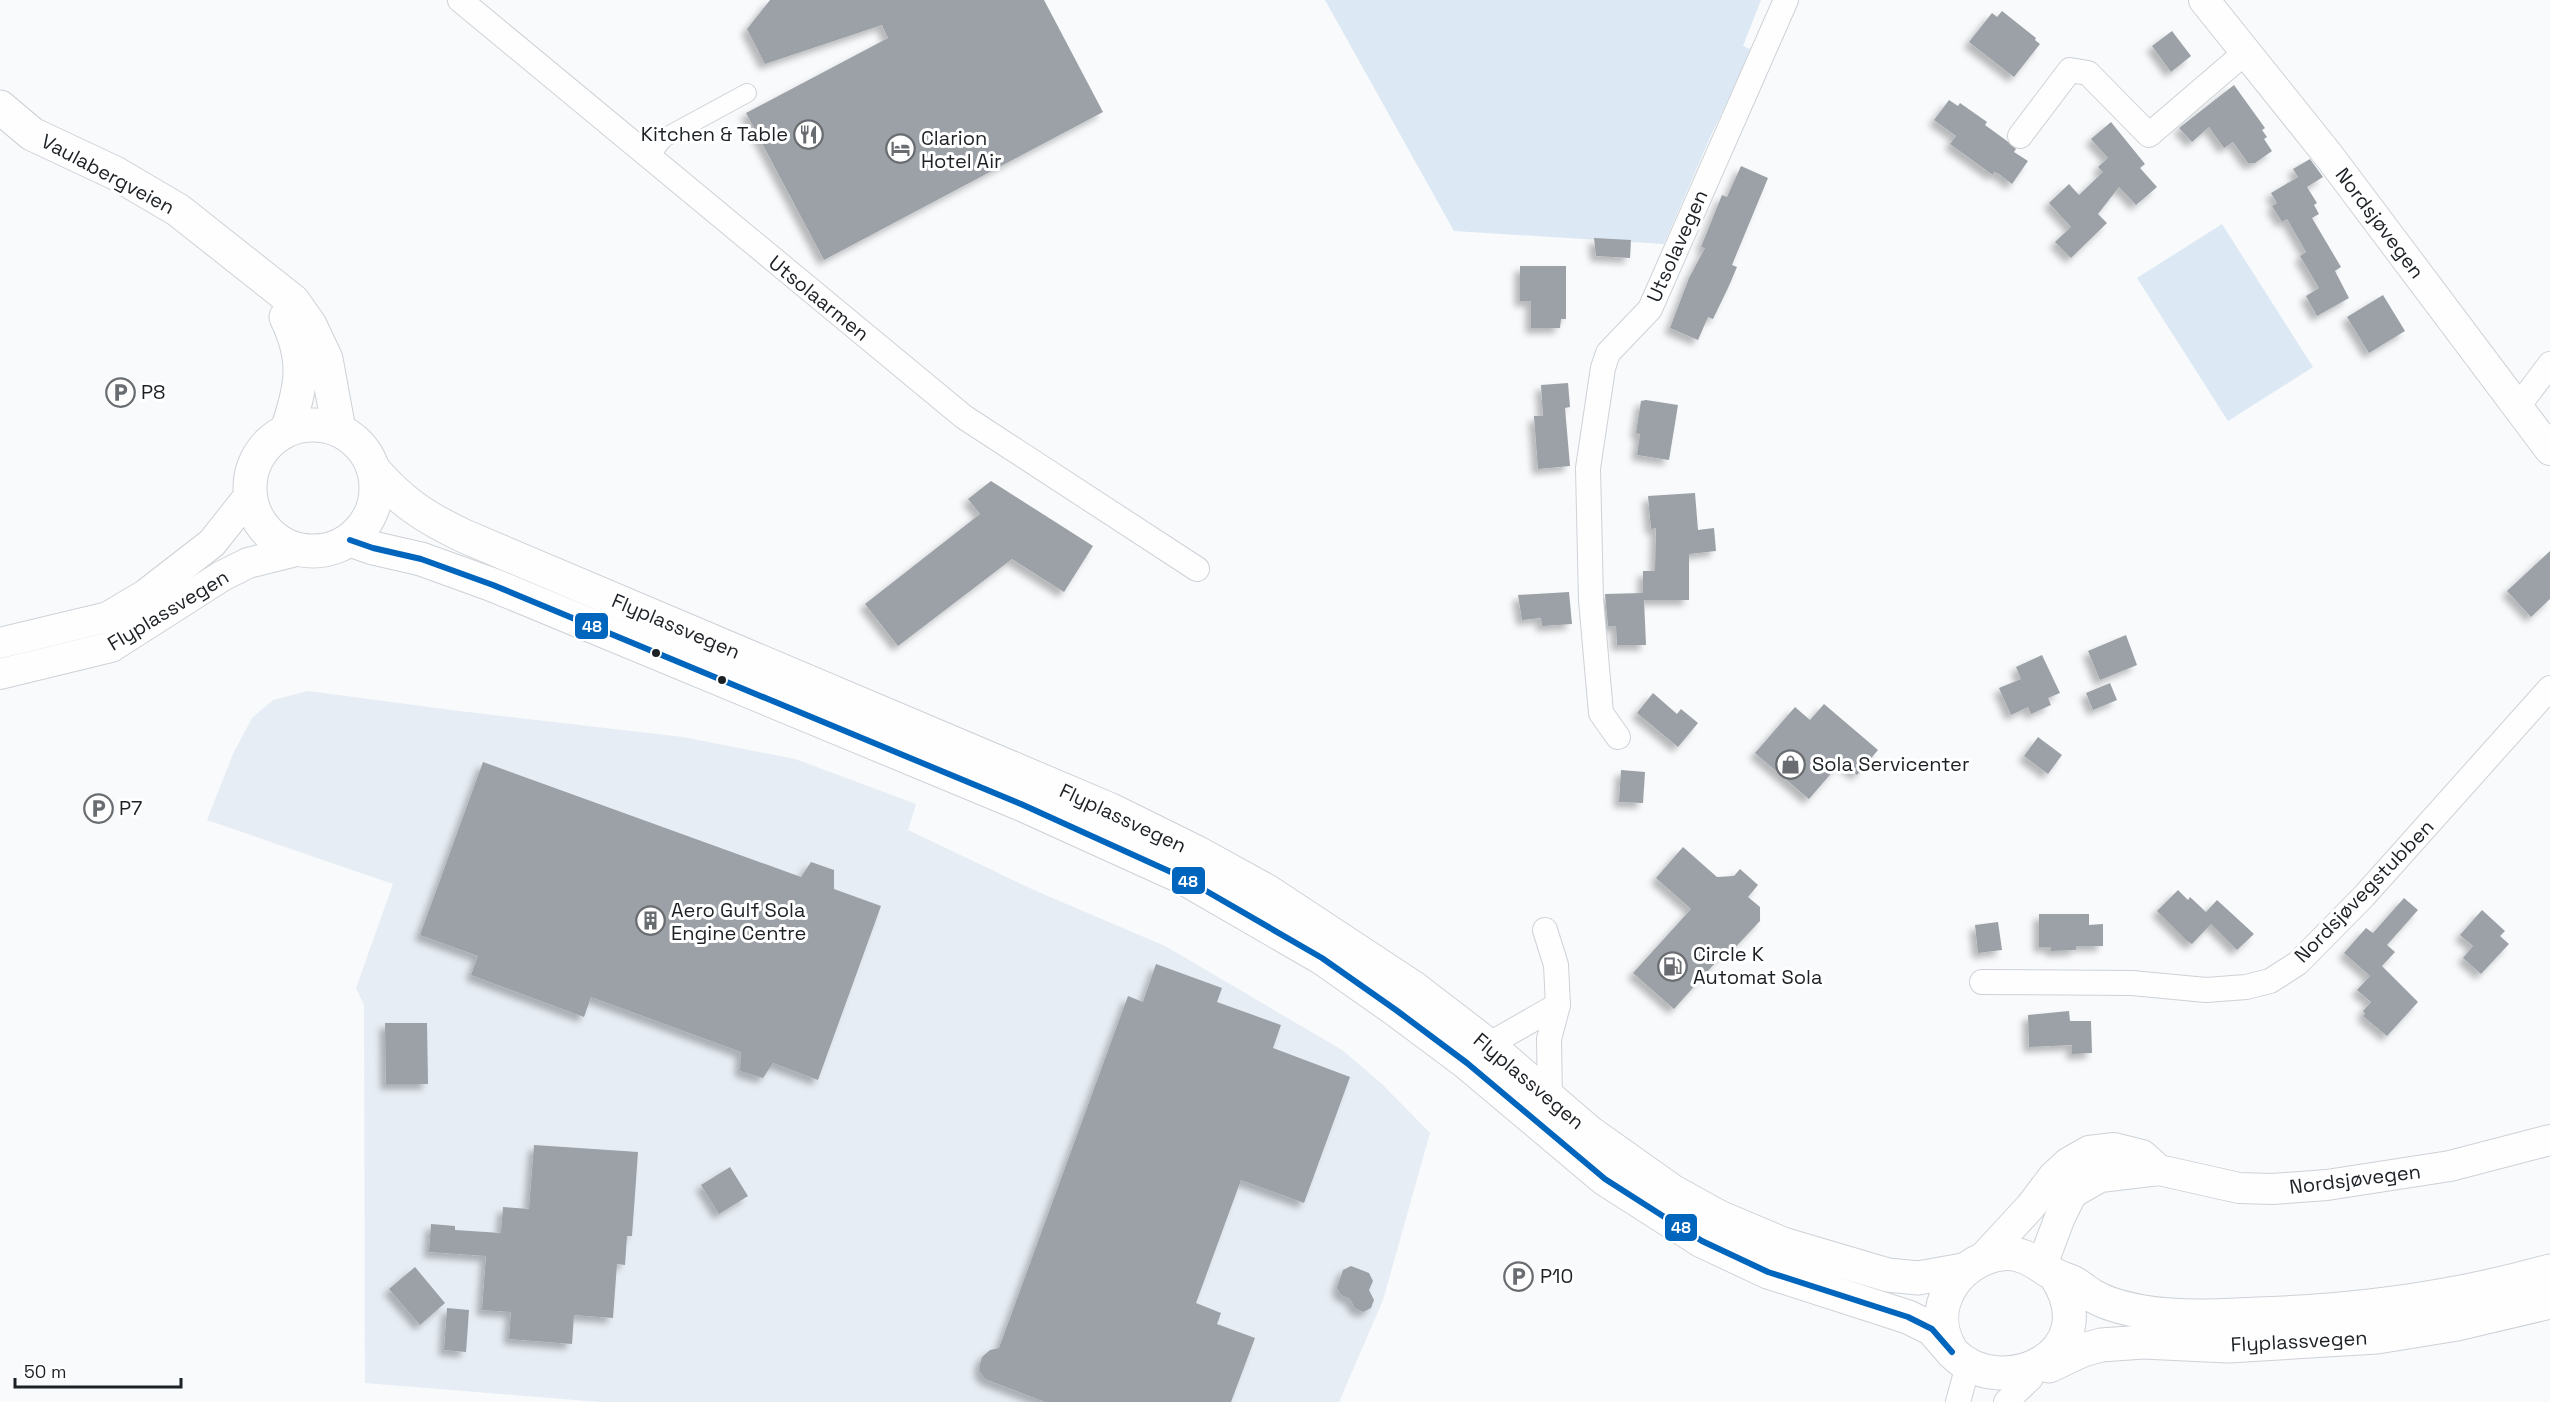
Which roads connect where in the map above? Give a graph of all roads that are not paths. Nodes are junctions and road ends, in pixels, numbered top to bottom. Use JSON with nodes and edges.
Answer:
{"nodes":[{"id":1,"x":460,"y":0,"type":"edge"},
{"id":2,"x":1786,"y":0,"type":"edge"},
{"id":3,"x":2204,"y":0,"type":"edge"},
{"id":4,"x":2247,"y":51,"type":"junction"},
{"id":5,"x":747,"y":93,"type":"dead end"},
{"id":6,"x":0,"y":107,"type":"edge"},
{"id":7,"x":16,"y":134,"type":"edge"},
{"id":8,"x":2020,"y":136,"type":"dead end"},
{"id":9,"x":648,"y":158,"type":"junction"},
{"id":10,"x":268,"y":283,"type":"junction"},
{"id":11,"x":2550,"y":364,"type":"edge"},
{"id":12,"x":2516,"y":405,"type":"junction"},
{"id":13,"x":287,"y":430,"type":"junction"},
{"id":14,"x":339,"y":430,"type":"junction"},
{"id":15,"x":2550,"y":450,"type":"edge"},
{"id":16,"x":373,"y":469,"type":"junction"},
{"id":17,"x":250,"y":495,"type":"junction"},
{"id":18,"x":350,"y":540,"type":"junction"},
{"id":19,"x":300,"y":550,"type":"junction"},
{"id":20,"x":1197,"y":569,"type":"dead end"},
{"id":21,"x":0,"y":642,"type":"edge"},
{"id":22,"x":0,"y":674,"type":"edge"},
{"id":23,"x":2550,"y":688,"type":"edge"},
{"id":24,"x":1618,"y":737,"type":"dead end"},
{"id":25,"x":1545,"y":930,"type":"dead end"},
{"id":26,"x":1982,"y":982,"type":"dead end"},
{"id":27,"x":1558,"y":1005,"type":"junction"},
{"id":28,"x":1488,"y":1045,"type":"junction"},
{"id":29,"x":1550,"y":1099,"type":"junction"},
{"id":30,"x":2550,"y":1140,"type":"edge"},
{"id":31,"x":2159,"y":1170,"type":"junction"},
{"id":32,"x":1973,"y":1264,"type":"junction"},
{"id":33,"x":2049,"y":1270,"type":"junction"},
{"id":34,"x":2550,"y":1271,"type":"edge"},
{"id":35,"x":2550,"y":1302,"type":"edge"},
{"id":36,"x":1959,"y":1360,"type":"junction"},
{"id":37,"x":2040,"y":1372,"type":"junction"},
{"id":38,"x":1958,"y":1402,"type":"edge"},
{"id":39,"x":2006,"y":1402,"type":"edge"}],
"edges":[{"from":1,"to":9,"type":"street","name":"Utsolaarmen"},
{"from":2,"to":24,"type":"street","name":"Utsolavegen"},
{"from":3,"to":4,"type":"street","name":"Nordsjøvegen"},
{"from":4,"to":8,"type":"street"},
{"from":4,"to":12,"type":"street","name":"Nordsjøvegen"},
{"from":5,"to":9,"type":"street"},
{"from":6,"to":7,"type":"main road","name":"Vaulabergveien"},
{"from":7,"to":10,"type":"main road","name":"Vaulabergveien"},
{"from":9,"to":20,"type":"street","name":"Utsolaarmen"},
{"from":10,"to":13,"type":"main road","name":"Vaulabergveien"},
{"from":10,"to":14,"type":"main road","name":"Vaulabergveien"},
{"from":11,"to":12,"type":"street"},
{"from":12,"to":15,"type":"street","name":"Nordsjøvegen"},
{"from":13,"to":14,"type":"main road"},
{"from":13,"to":17,"type":"main road"},
{"from":14,"to":16,"type":"main road"},
{"from":16,"to":18,"type":"main road"},
{"from":16,"to":28,"type":"main road","name":"Flyplassvegen"},
{"from":17,"to":19,"type":"main road"},
{"from":17,"to":21,"type":"street","name":"Flyplassvegen"},
{"from":18,"to":19,"type":"main road"},
{"from":18,"to":36,"type":"main road","name":"Flyplassvegen"},
{"from":19,"to":22,"type":"street","name":"Flyplassvegen"},
{"from":23,"to":26,"type":"street","name":"Nordsjøvegstubben"},
{"from":25,"to":27,"type":"street"},
{"from":27,"to":28,"type":"street"},
{"from":27,"to":29,"type":"street"},
{"from":28,"to":29,"type":"main road","name":"Flyplassvegen"},
{"from":29,"to":32,"type":"main road","name":"Flyplassvegen"},
{"from":30,"to":31,"type":"street","name":"Nordsjøvegen"},
{"from":31,"to":32,"type":"street","name":"Nordsjøvegen"},
{"from":31,"to":33,"type":"street","name":"Nordsjøvegen"},
{"from":32,"to":33,"type":"main road","name":"Flyplassvegen"},
{"from":32,"to":36,"type":"main road"},
{"from":33,"to":34,"type":"main road","name":"Flyplassvegen"},
{"from":33,"to":37,"type":"main road"},
{"from":35,"to":37,"type":"main road","name":"Flyplassvegen"},
{"from":36,"to":37,"type":"main road","name":"Flyplassvegen"},
{"from":36,"to":38,"type":"street"},
{"from":37,"to":39,"type":"street"}]}
